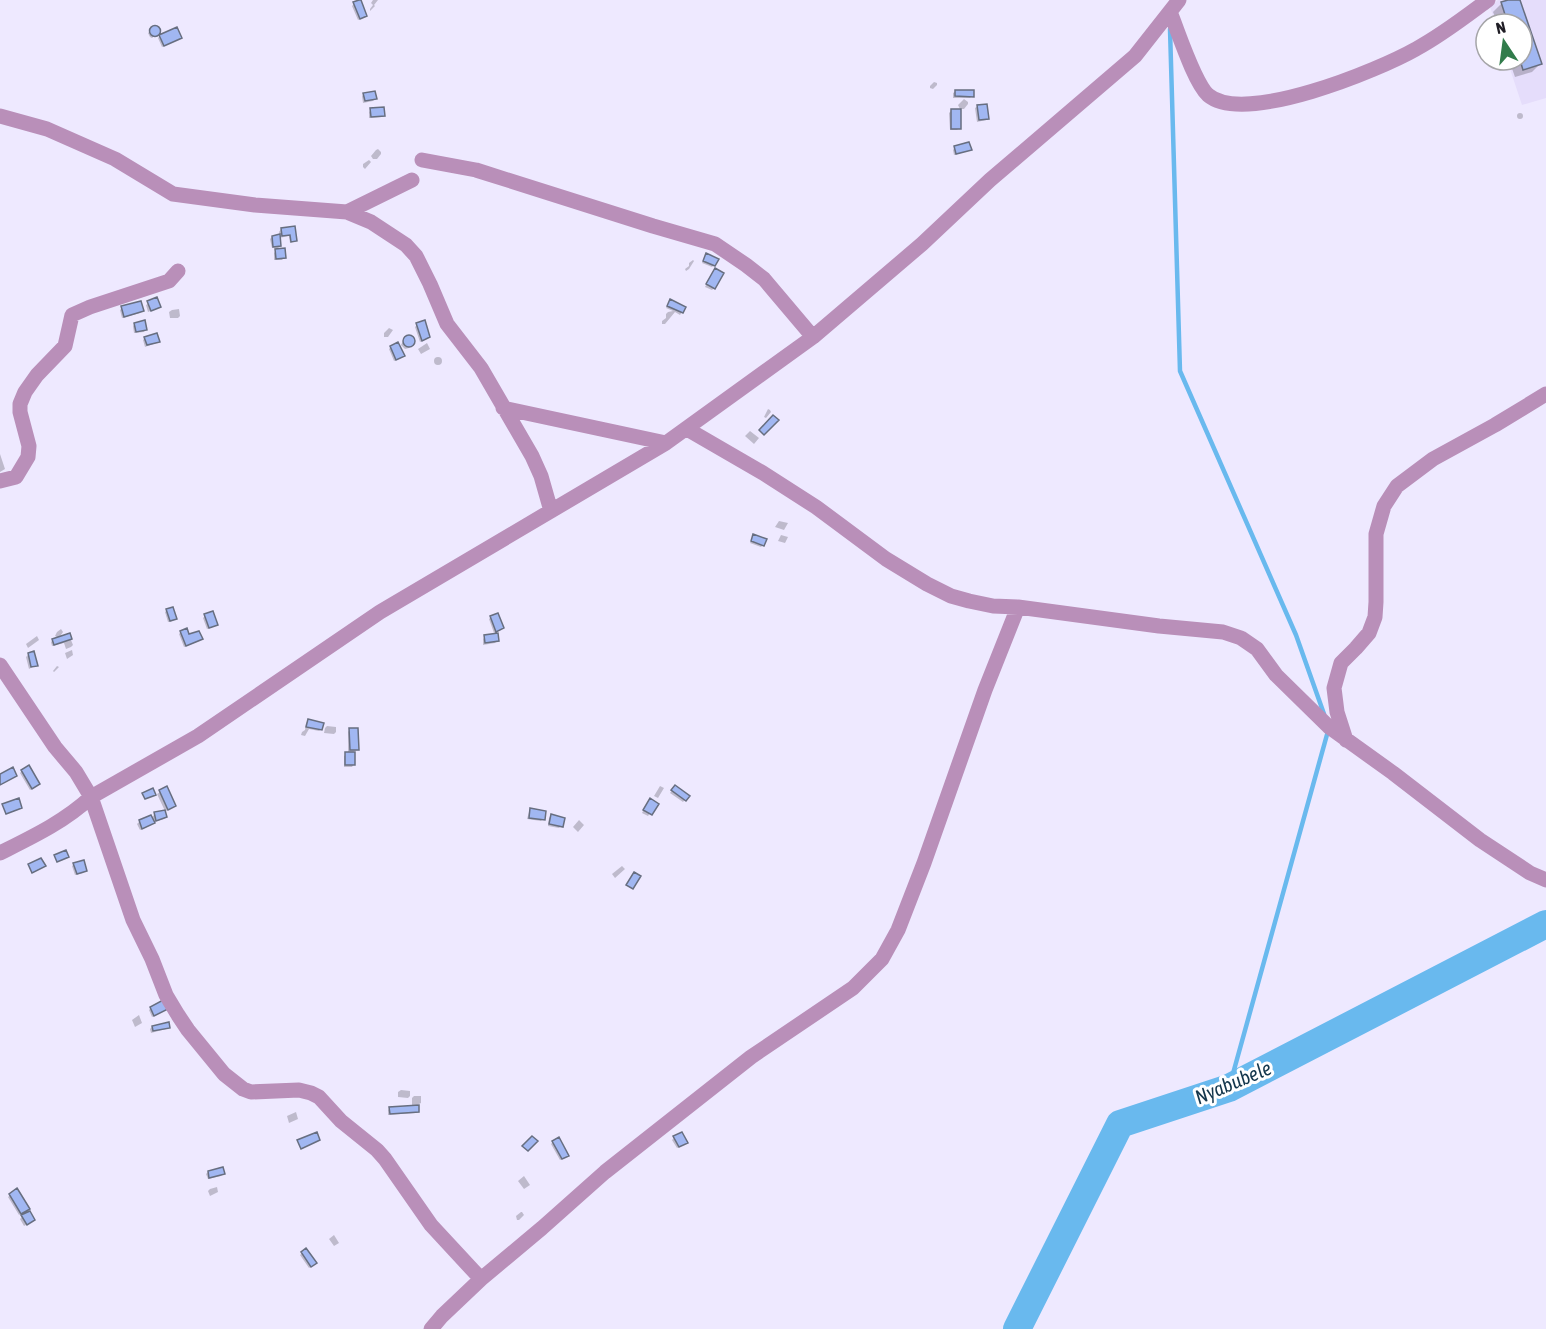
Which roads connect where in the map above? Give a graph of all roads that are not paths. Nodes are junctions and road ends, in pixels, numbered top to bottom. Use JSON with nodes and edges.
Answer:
{"nodes":[{"id":1,"x":1488,"y":0,"type":"edge"},
{"id":2,"x":1174,"y":6,"type":"edge"},
{"id":3,"x":0,"y":116,"type":"edge"},
{"id":4,"x":422,"y":160,"type":"dead end"},
{"id":5,"x":412,"y":180,"type":"dead end"},
{"id":6,"x":347,"y":212,"type":"junction"},
{"id":7,"x":178,"y":271,"type":"dead end"},
{"id":8,"x":813,"y":337,"type":"junction"},
{"id":9,"x":1546,"y":394,"type":"edge"},
{"id":10,"x":503,"y":408,"type":"junction"},
{"id":11,"x":687,"y":429,"type":"junction"},
{"id":12,"x":666,"y":443,"type":"junction"},
{"id":13,"x":0,"y":481,"type":"edge"},
{"id":14,"x":551,"y":511,"type":"junction"},
{"id":15,"x":1018,"y":608,"type":"junction"},
{"id":16,"x":0,"y":665,"type":"edge"},
{"id":17,"x":1346,"y":740,"type":"junction"},
{"id":18,"x":91,"y":797,"type":"junction"},
{"id":19,"x":0,"y":853,"type":"edge"},
{"id":20,"x":1546,"y":880,"type":"edge"},
{"id":21,"x":481,"y":1279,"type":"junction"},
{"id":22,"x":431,"y":1329,"type":"edge"}],
"edges":[{"from":1,"to":2,"type":"street"},
{"from":2,"to":8,"type":"street"},
{"from":3,"to":6,"type":"street"},
{"from":4,"to":8,"type":"street"},
{"from":5,"to":6,"type":"street"},
{"from":6,"to":10,"type":"street"},
{"from":7,"to":13,"type":"street"},
{"from":8,"to":11,"type":"street"},
{"from":9,"to":17,"type":"street"},
{"from":10,"to":12,"type":"street"},
{"from":10,"to":14,"type":"street"},
{"from":11,"to":12,"type":"street"},
{"from":11,"to":15,"type":"street"},
{"from":12,"to":14,"type":"street"},
{"from":14,"to":18,"type":"street"},
{"from":15,"to":17,"type":"street"},
{"from":15,"to":21,"type":"street"},
{"from":16,"to":18,"type":"street"},
{"from":17,"to":20,"type":"street"},
{"from":18,"to":19,"type":"street"},
{"from":18,"to":21,"type":"street"},
{"from":21,"to":22,"type":"street"}]}
